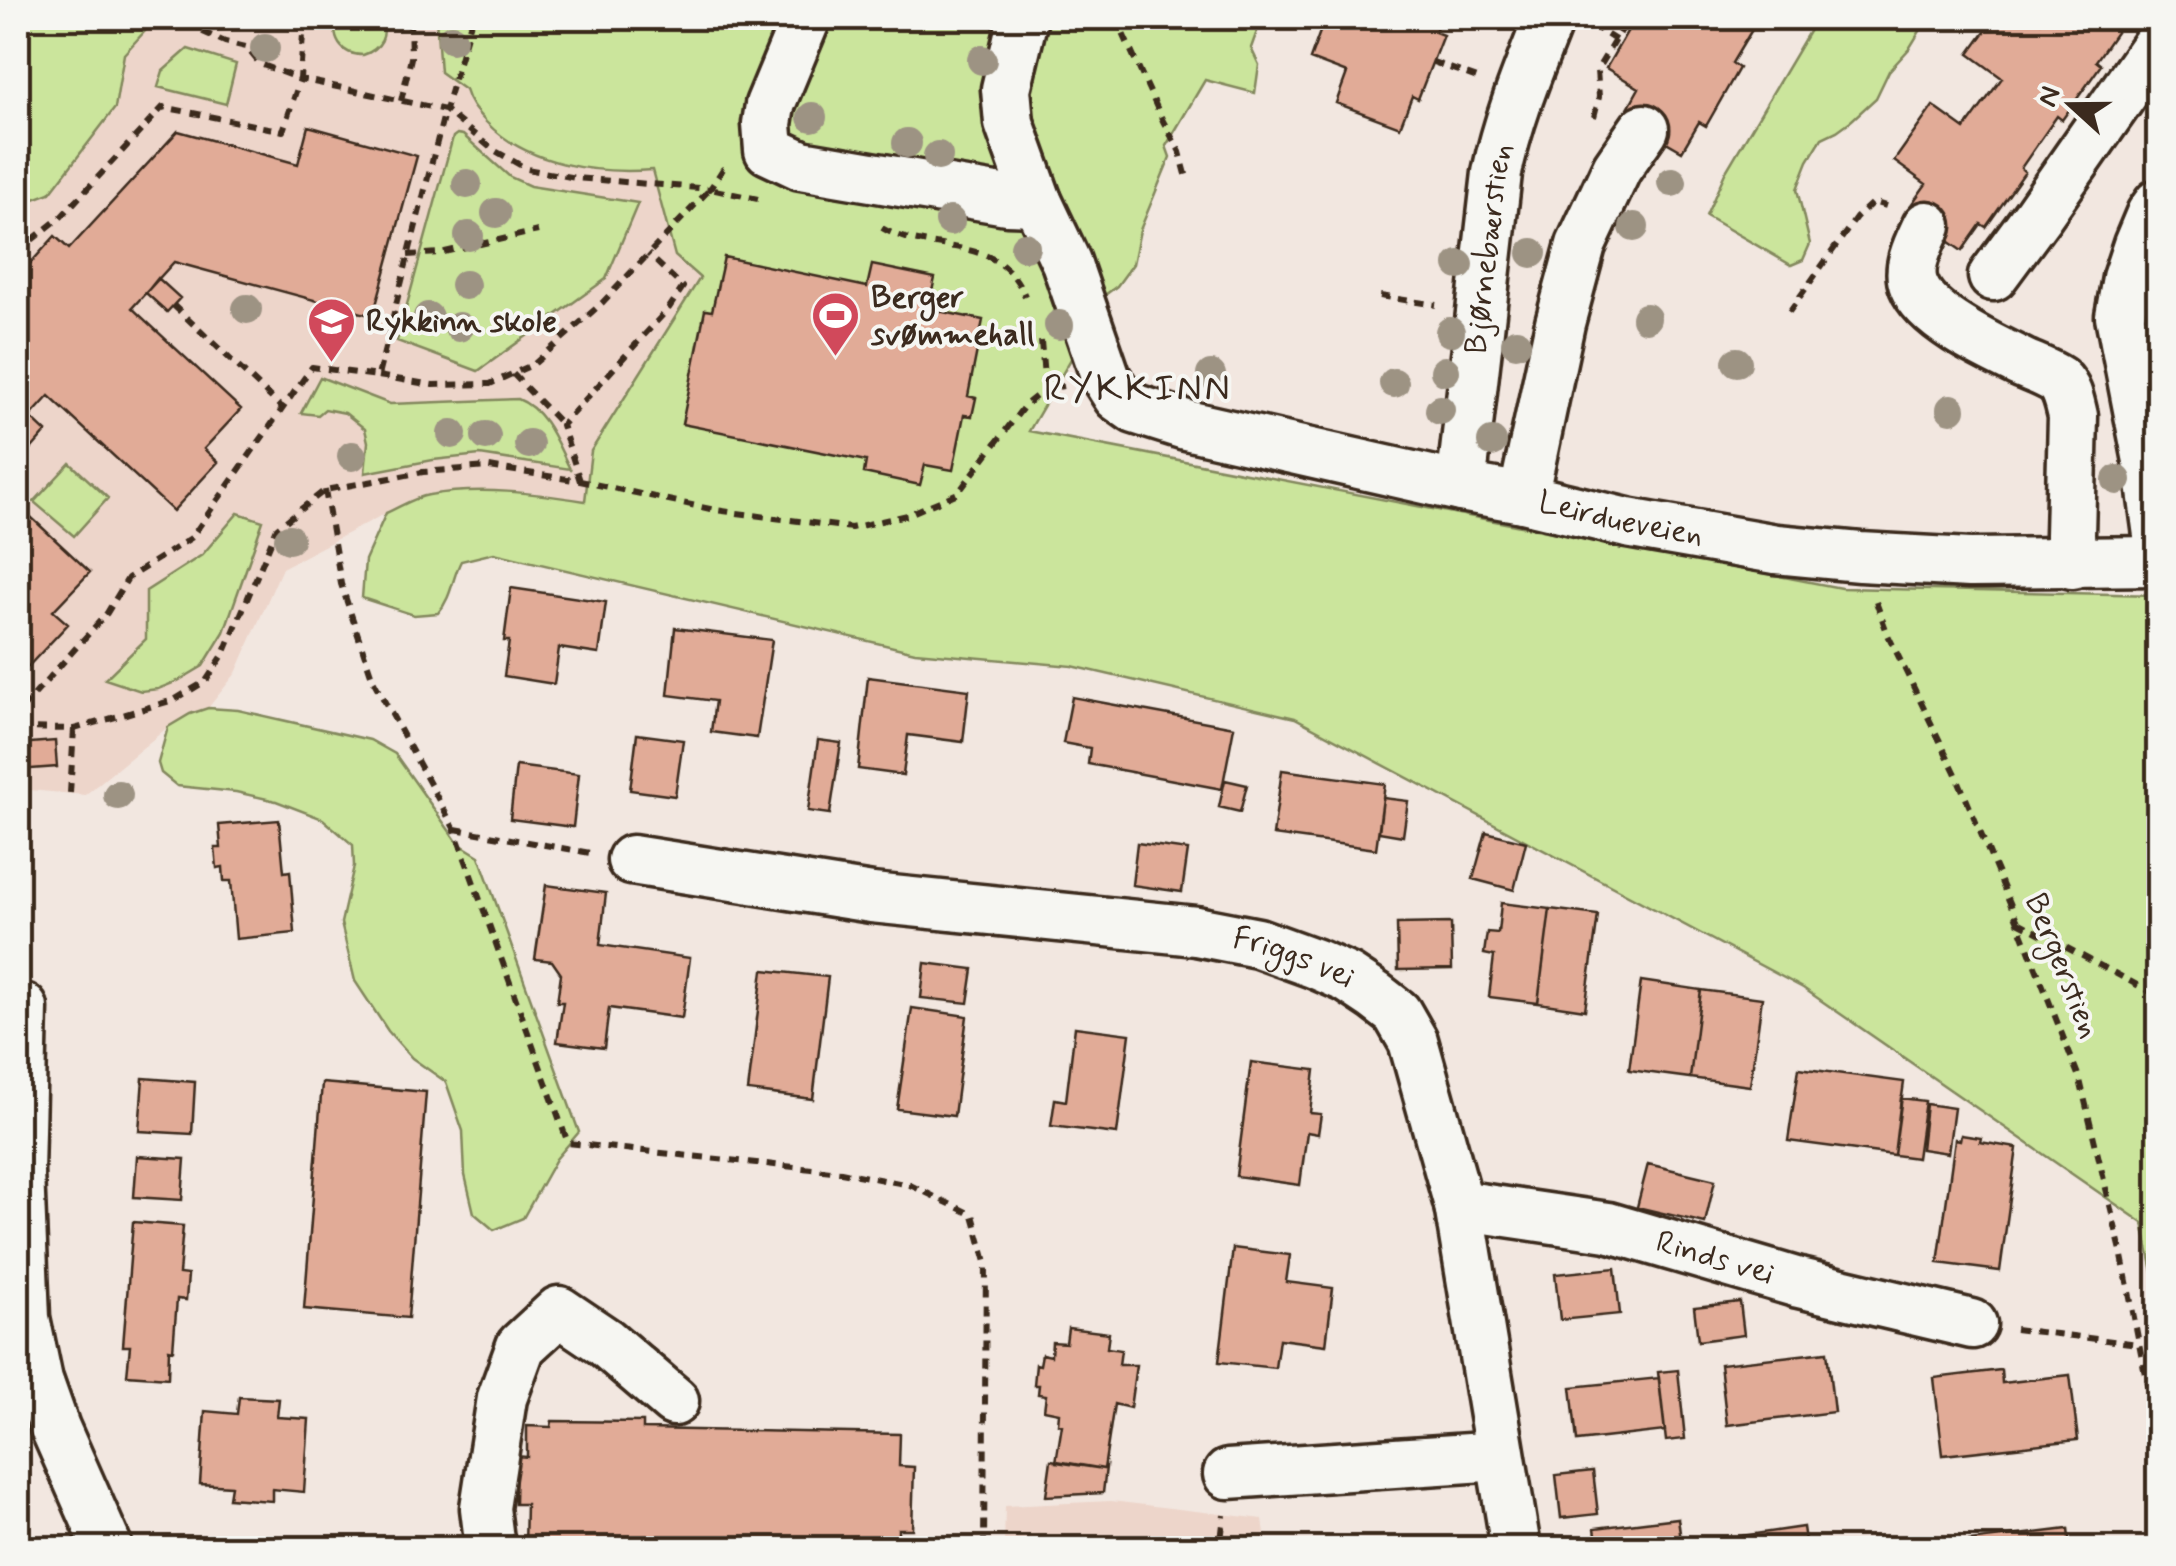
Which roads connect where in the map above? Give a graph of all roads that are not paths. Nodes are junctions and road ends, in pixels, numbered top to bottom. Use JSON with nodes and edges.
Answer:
{"nodes":[{"id":1,"x":806,"y":18,"type":"edge"},
{"id":2,"x":1023,"y":18,"type":"edge"},
{"id":3,"x":1549,"y":18,"type":"edge"},
{"id":4,"x":2158,"y":43,"type":"edge"},
{"id":5,"x":1644,"y":129,"type":"dead end"},
{"id":6,"x":1038,"y":202,"type":"junction"},
{"id":7,"x":2158,"y":204,"type":"edge"},
{"id":8,"x":1909,"y":217,"type":"road end"},
{"id":9,"x":1992,"y":276,"type":"dead end"},
{"id":10,"x":1460,"y":487,"type":"junction"},
{"id":11,"x":1523,"y":498,"type":"junction"},
{"id":12,"x":2158,"y":535,"type":"edge"},
{"id":13,"x":2158,"y":561,"type":"edge"},
{"id":14,"x":2072,"y":564,"type":"junction"},
{"id":15,"x":632,"y":860,"type":"road end"},
{"id":16,"x":22,"y":1008,"type":"dead end"},
{"id":17,"x":1459,"y":1204,"type":"junction"},
{"id":18,"x":1972,"y":1324,"type":"road end"},
{"id":19,"x":674,"y":1401,"type":"dead end"},
{"id":20,"x":1500,"y":1456,"type":"junction"},
{"id":21,"x":1228,"y":1474,"type":"dead end"},
{"id":22,"x":108,"y":1548,"type":"edge"},
{"id":23,"x":490,"y":1548,"type":"edge"},
{"id":24,"x":1516,"y":1548,"type":"edge"}],
"edges":[{"from":1,"to":6,"type":"street"},
{"from":2,"to":6,"type":"street"},
{"from":3,"to":10,"type":"street","name":"Bjørnebærstien"},
{"from":4,"to":9,"type":"street"},
{"from":5,"to":11,"type":"street"},
{"from":6,"to":10,"type":"street","name":"Leirdueveien"},
{"from":7,"to":12,"type":"street"},
{"from":8,"to":14,"type":"street"},
{"from":10,"to":11,"type":"street","name":"Leirdueveien"},
{"from":11,"to":14,"type":"street","name":"Leirdueveien"},
{"from":13,"to":14,"type":"street","name":"Leirdueveien"},
{"from":15,"to":17,"type":"street","name":"Friggs vei"},
{"from":16,"to":22,"type":"street"},
{"from":17,"to":18,"type":"street","name":"Rinds vei"},
{"from":17,"to":20,"type":"street","name":"Friggs vei"},
{"from":19,"to":23,"type":"street"},
{"from":20,"to":21,"type":"street"},
{"from":20,"to":24,"type":"street","name":"Friggs vei"}]}
